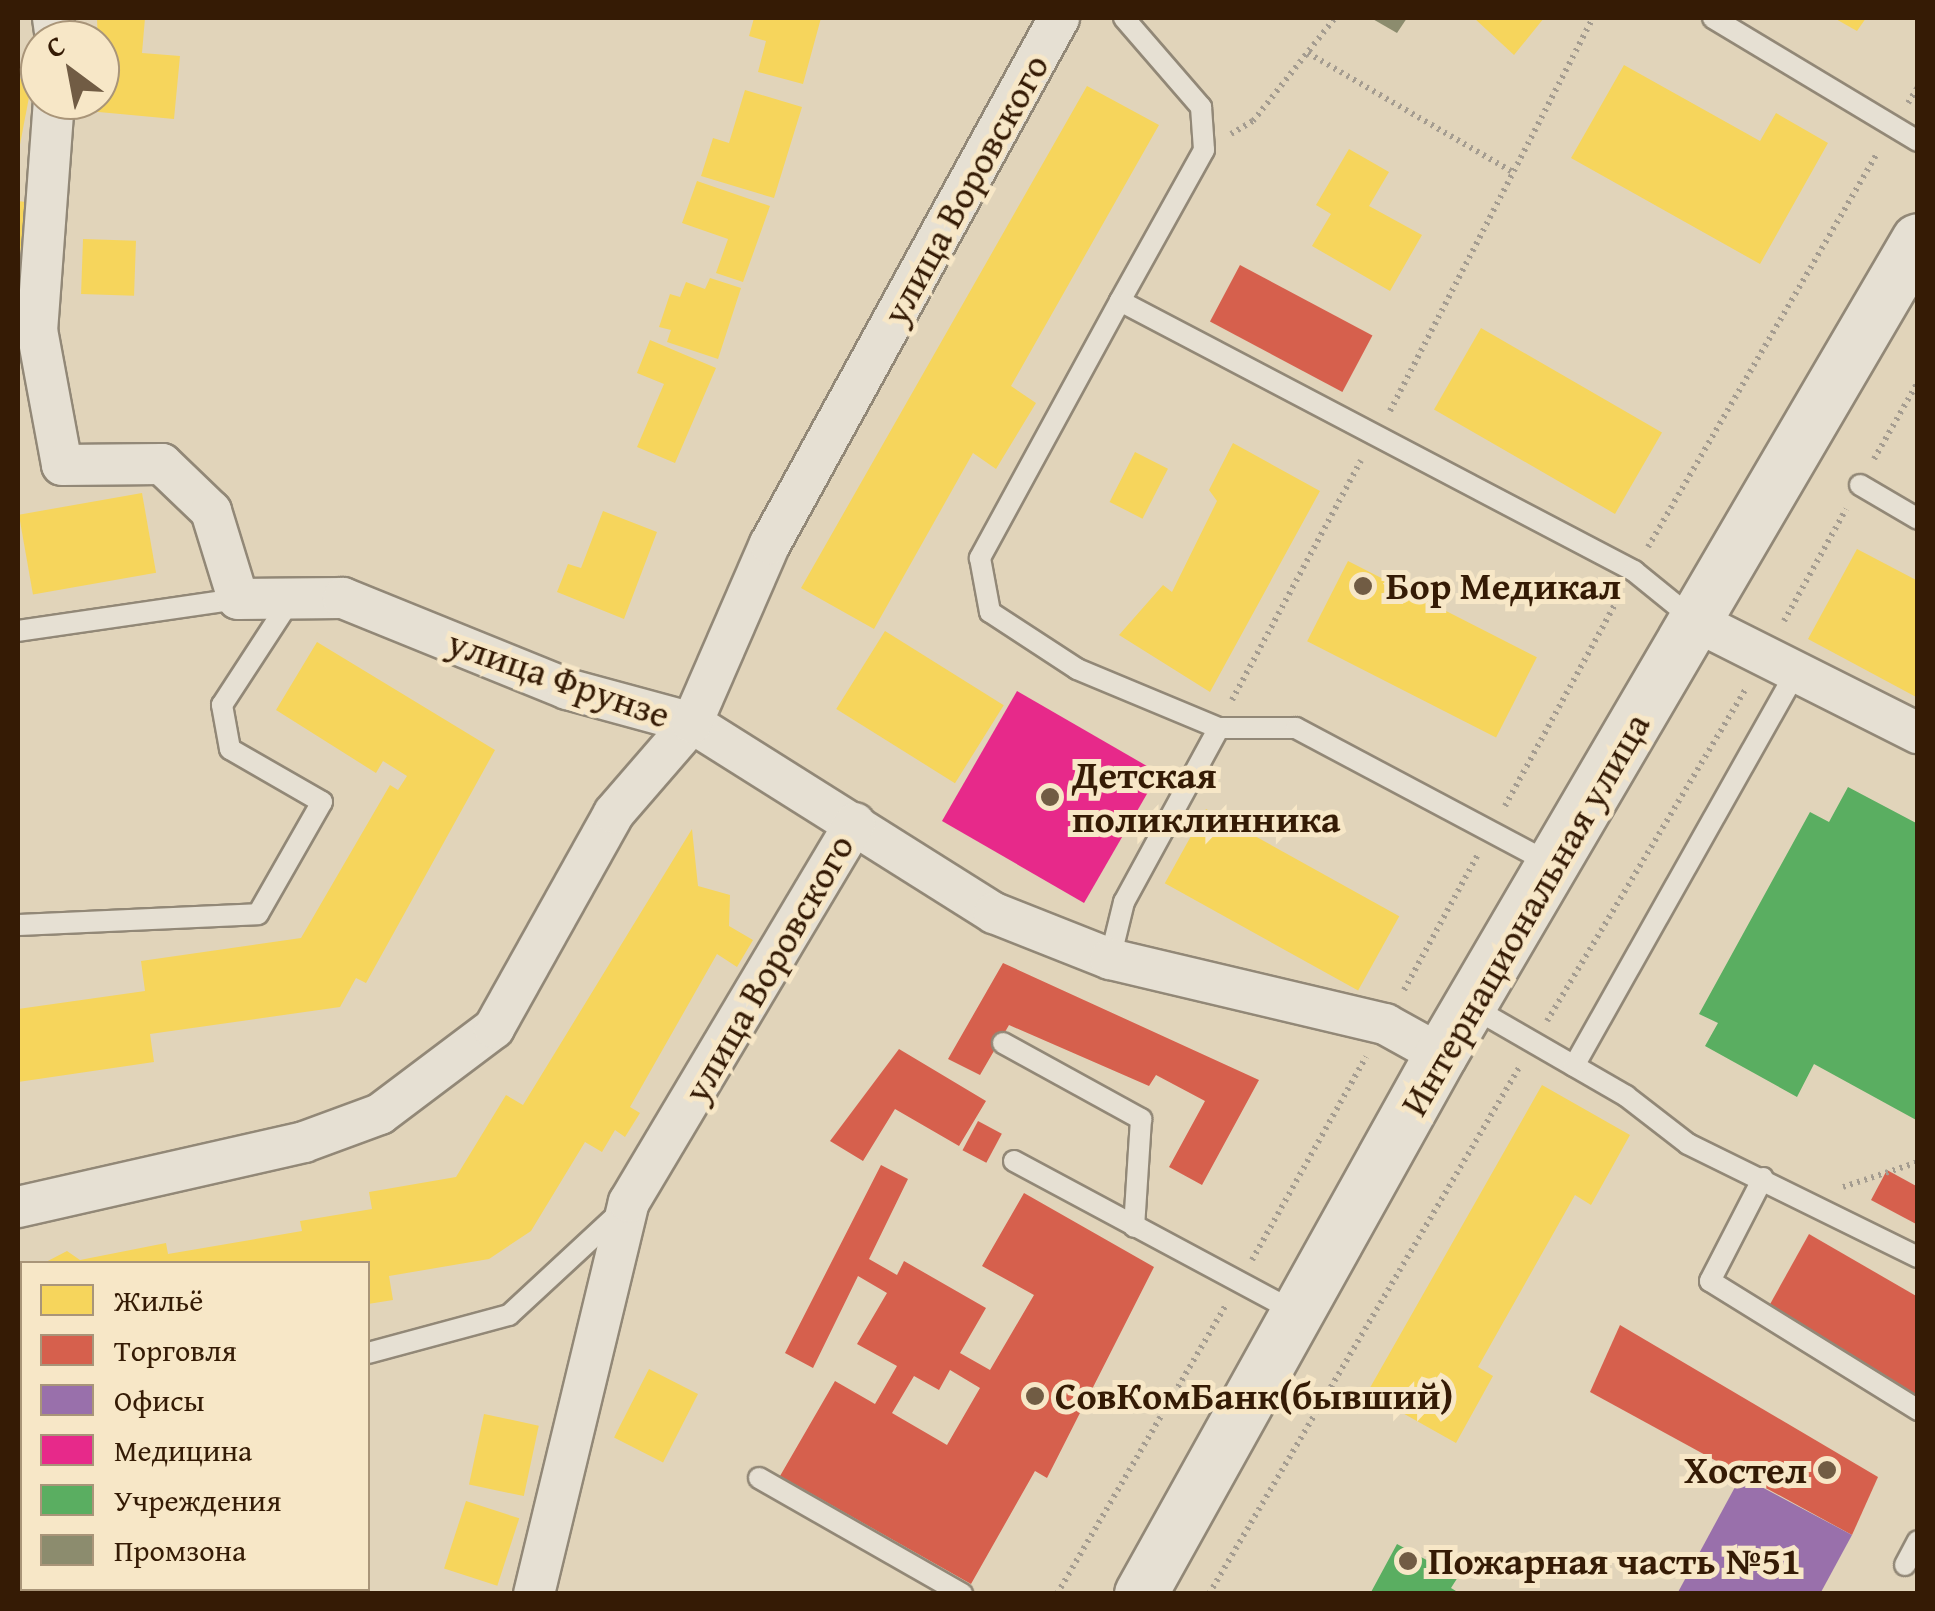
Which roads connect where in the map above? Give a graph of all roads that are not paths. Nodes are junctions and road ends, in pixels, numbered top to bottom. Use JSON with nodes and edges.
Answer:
{"nodes":[{"id":1,"x":1059,"y":18,"type":"edge"},
{"id":2,"x":1124,"y":18,"type":"edge"},
{"id":3,"x":1713,"y":18,"type":"edge"},
{"id":4,"x":53,"y":120,"type":"edge"},
{"id":5,"x":1918,"y":141,"type":"edge"},
{"id":6,"x":1918,"y":240,"type":"edge"},
{"id":7,"x":1120,"y":301,"type":"junction"},
{"id":8,"x":1860,"y":484,"type":"road end"},
{"id":9,"x":1918,"y":520,"type":"edge"},
{"id":10,"x":292,"y":598,"type":"junction"},
{"id":11,"x":238,"y":599,"type":"junction"},
{"id":12,"x":1695,"y":620,"type":"junction"},
{"id":13,"x":18,"y":631,"type":"edge"},
{"id":14,"x":1781,"y":663,"type":"junction"},
{"id":15,"x":692,"y":723,"type":"junction"},
{"id":16,"x":1218,"y":728,"type":"junction"},
{"id":17,"x":1918,"y":732,"type":"edge"},
{"id":18,"x":856,"y":823,"type":"junction"},
{"id":19,"x":1555,"y":865,"type":"junction"},
{"id":20,"x":18,"y":925,"type":"edge"},
{"id":21,"x":1110,"y":958,"type":"junction"},
{"id":22,"x":1470,"y":1006,"type":"junction"},
{"id":23,"x":1004,"y":1043,"type":"dead end"},
{"id":24,"x":1441,"y":1055,"type":"junction"},
{"id":25,"x":1574,"y":1066,"type":"junction"},
{"id":26,"x":1014,"y":1161,"type":"dead end"},
{"id":27,"x":1763,"y":1178,"type":"junction"},
{"id":28,"x":630,"y":1202,"type":"junction"},
{"id":29,"x":18,"y":1207,"type":"edge"},
{"id":30,"x":1134,"y":1226,"type":"junction"},
{"id":31,"x":1918,"y":1258,"type":"edge"},
{"id":32,"x":1299,"y":1314,"type":"junction"},
{"id":33,"x":370,"y":1352,"type":"edge"},
{"id":34,"x":1918,"y":1410,"type":"edge"},
{"id":35,"x":759,"y":1478,"type":"dead end"},
{"id":36,"x":1918,"y":1541,"type":"edge"},
{"id":37,"x":1905,"y":1565,"type":"dead end"},
{"id":38,"x":534,"y":1594,"type":"edge"},
{"id":39,"x":962,"y":1594,"type":"edge"},
{"id":40,"x":1141,"y":1594,"type":"edge"}],
"edges":[{"from":1,"to":15,"type":"street","name":"улица Воровского"},
{"from":2,"to":7,"type":"lane"},
{"from":3,"to":5,"type":"lane"},
{"from":4,"to":11,"type":"street"},
{"from":6,"to":12,"type":"street","name":"Интернациональная улица"},
{"from":7,"to":12,"type":"lane"},
{"from":7,"to":16,"type":"lane"},
{"from":8,"to":9,"type":"lane"},
{"from":10,"to":11,"type":"street","name":"улица Фрунзе"},
{"from":10,"to":15,"type":"street","name":"улица Фрунзе"},
{"from":10,"to":20,"type":"lane"},
{"from":11,"to":13,"type":"lane"},
{"from":12,"to":14,"type":"street"},
{"from":12,"to":19,"type":"street","name":"Интернациональная улица"},
{"from":14,"to":17,"type":"street"},
{"from":14,"to":25,"type":"lane"},
{"from":15,"to":18,"type":"street","name":"улица Воровского"},
{"from":15,"to":29,"type":"street","name":"улица Фрунзе"},
{"from":16,"to":19,"type":"lane"},
{"from":16,"to":21,"type":"lane"},
{"from":18,"to":21,"type":"street"},
{"from":18,"to":28,"type":"street","name":"улица Воровского"},
{"from":19,"to":22,"type":"street","name":"Интернациональная улица"},
{"from":21,"to":24,"type":"street"},
{"from":22,"to":24,"type":"street","name":"Интернациональная улица"},
{"from":22,"to":25,"type":"lane"},
{"from":23,"to":30,"type":"lane"},
{"from":24,"to":32,"type":"street","name":"Интернациональная улица"},
{"from":25,"to":27,"type":"lane"},
{"from":26,"to":30,"type":"lane"},
{"from":27,"to":31,"type":"lane"},
{"from":27,"to":34,"type":"lane"},
{"from":28,"to":33,"type":"lane"},
{"from":28,"to":38,"type":"street","name":"улица Воровского"},
{"from":30,"to":32,"type":"lane"},
{"from":32,"to":40,"type":"street","name":"Интернациональная улица"},
{"from":35,"to":39,"type":"lane"},
{"from":36,"to":37,"type":"lane"}]}
